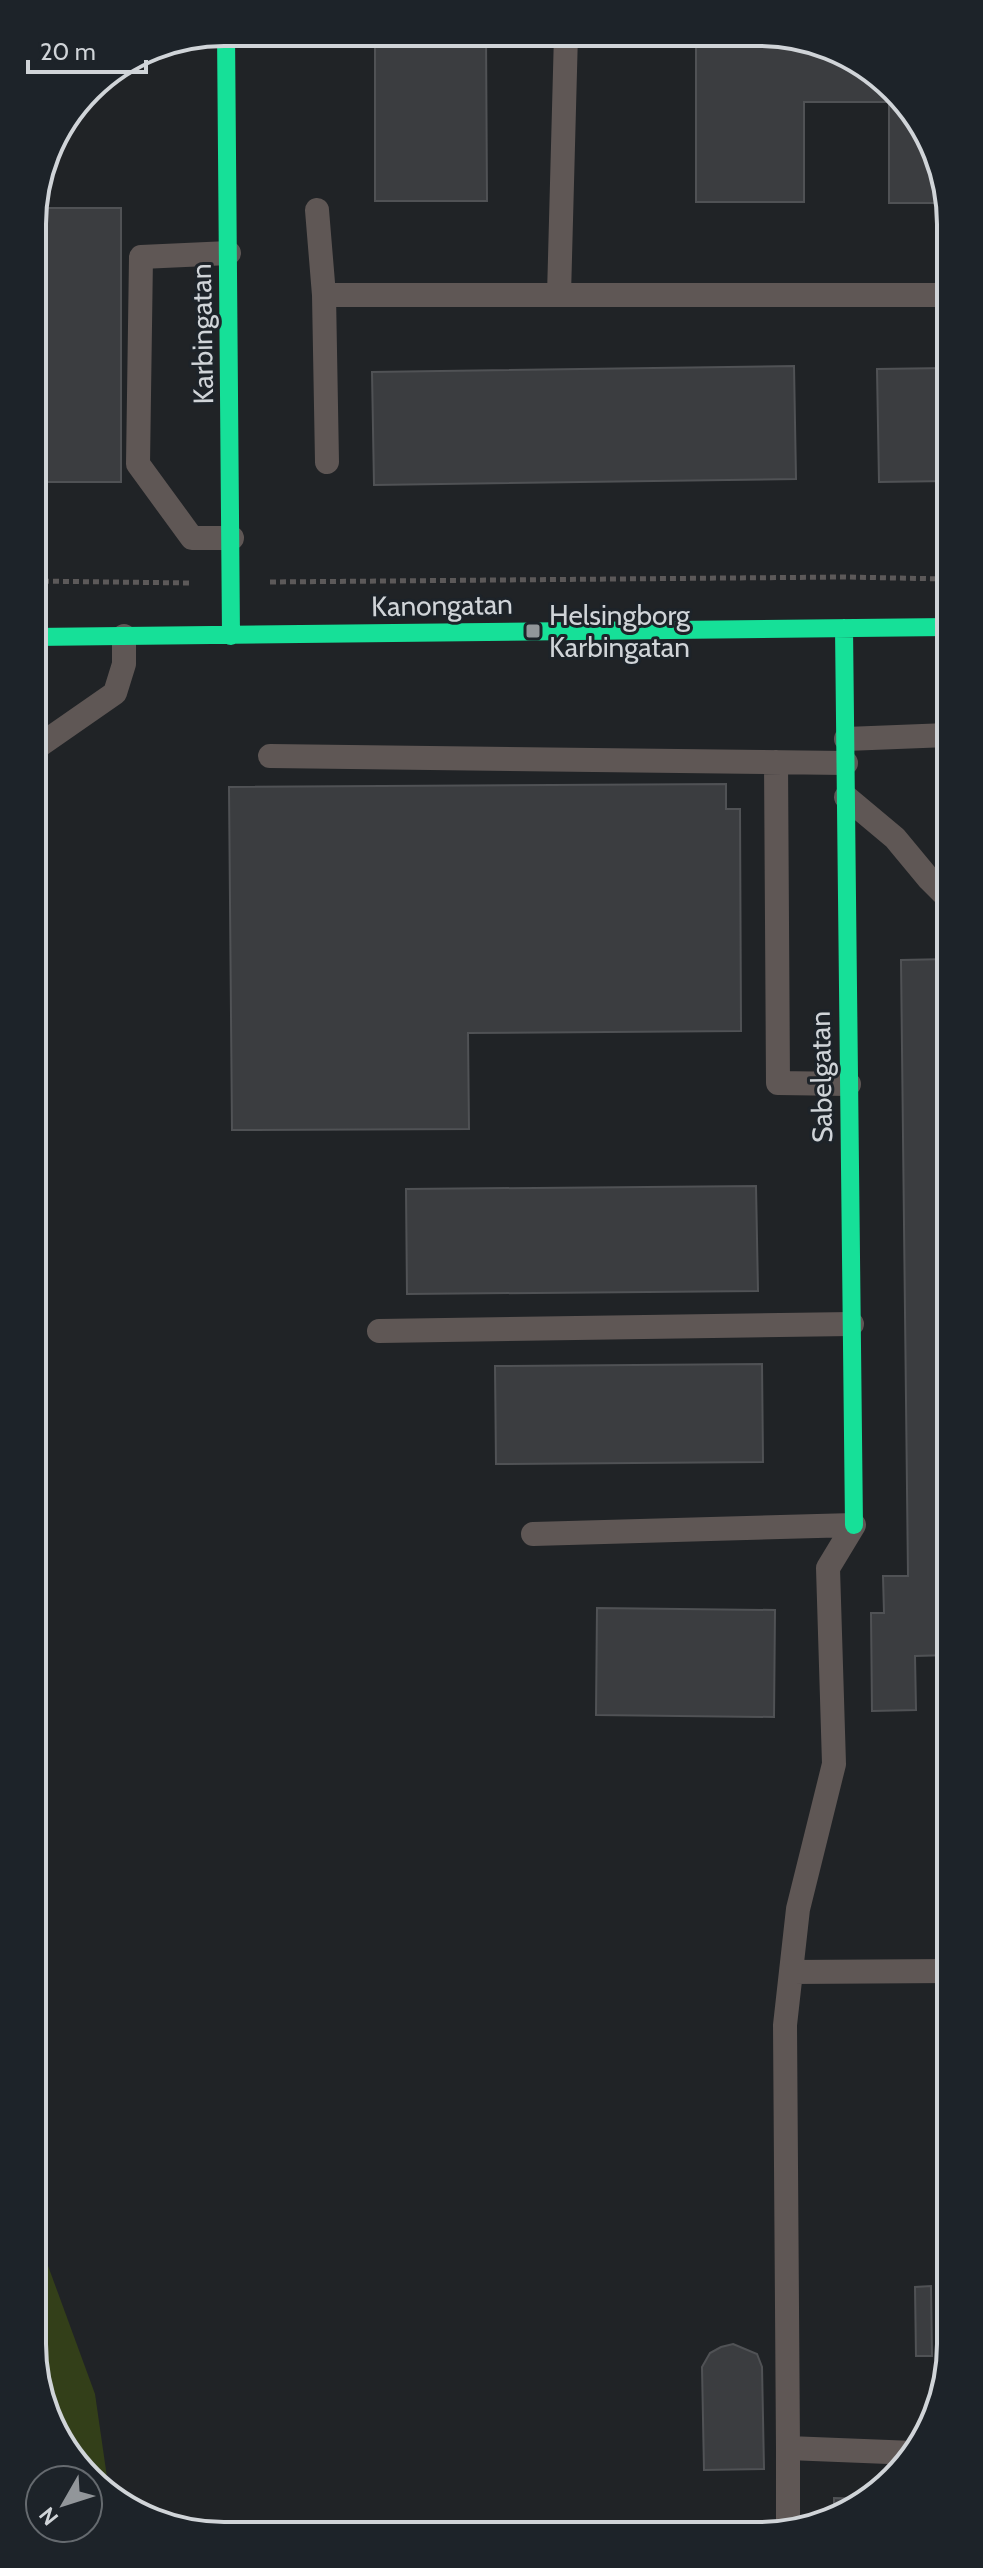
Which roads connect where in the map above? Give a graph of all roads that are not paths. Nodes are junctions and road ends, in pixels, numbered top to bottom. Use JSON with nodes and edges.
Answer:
{"nodes":[{"id":1,"x":226,"y":46,"type":"edge"},
{"id":2,"x":566,"y":46,"type":"edge"},
{"id":3,"x":317,"y":210,"type":"dead end"},
{"id":4,"x":229,"y":253,"type":"junction"},
{"id":5,"x":324,"y":295,"type":"junction"},
{"id":6,"x":559,"y":295,"type":"junction"},
{"id":7,"x":937,"y":295,"type":"edge"},
{"id":8,"x":327,"y":462,"type":"dead end"},
{"id":9,"x":232,"y":538,"type":"junction"},
{"id":10,"x":937,"y":627,"type":"edge"},
{"id":11,"x":844,"y":628,"type":"junction"},
{"id":12,"x":124,"y":636,"type":"junction"},
{"id":13,"x":231,"y":636,"type":"junction"},
{"id":14,"x":46,"y":637,"type":"edge"},
{"id":15,"x":937,"y":737,"type":"edge"},
{"id":16,"x":46,"y":741,"type":"edge"},
{"id":17,"x":846,"y":751,"type":"junction"},
{"id":18,"x":270,"y":756,"type":"dead end"},
{"id":19,"x":776,"y":762,"type":"junction"},
{"id":20,"x":846,"y":797,"type":"junction"},
{"id":21,"x":937,"y":887,"type":"edge"},
{"id":22,"x":849,"y":1084,"type":"junction"},
{"id":23,"x":852,"y":1324,"type":"junction"},
{"id":24,"x":379,"y":1331,"type":"dead end"},
{"id":25,"x":854,"y":1525,"type":"junction"},
{"id":26,"x":533,"y":1534,"type":"dead end"},
{"id":27,"x":937,"y":1971,"type":"edge"},
{"id":28,"x":791,"y":1972,"type":"junction"},
{"id":29,"x":788,"y":2448,"type":"junction"},
{"id":30,"x":900,"y":2452,"type":"edge"},
{"id":31,"x":788,"y":2520,"type":"edge"}],
"edges":[{"from":1,"to":4,"type":"street","name":"Karbingatan"},
{"from":2,"to":6,"type":"lane"},
{"from":3,"to":5,"type":"lane"},
{"from":4,"to":9,"type":"street","name":"Karbingatan"},
{"from":4,"to":9,"type":"lane"},
{"from":5,"to":6,"type":"lane"},
{"from":5,"to":8,"type":"lane"},
{"from":6,"to":7,"type":"lane"},
{"from":9,"to":13,"type":"street","name":"Karbingatan"},
{"from":10,"to":11,"type":"street","name":"Kanongatan"},
{"from":11,"to":13,"type":"street","name":"Kanongatan"},
{"from":11,"to":17,"type":"street","name":"Sabelgatan"},
{"from":12,"to":13,"type":"street","name":"Kanongatan"},
{"from":12,"to":14,"type":"street","name":"Kanongatan"},
{"from":12,"to":16,"type":"lane"},
{"from":15,"to":17,"type":"lane"},
{"from":17,"to":19,"type":"lane"},
{"from":17,"to":20,"type":"street","name":"Sabelgatan"},
{"from":18,"to":19,"type":"lane"},
{"from":19,"to":22,"type":"lane"},
{"from":20,"to":21,"type":"lane"},
{"from":20,"to":22,"type":"street","name":"Sabelgatan"},
{"from":22,"to":23,"type":"street","name":"Sabelgatan"},
{"from":23,"to":24,"type":"lane"},
{"from":23,"to":25,"type":"street","name":"Sabelgatan"},
{"from":25,"to":26,"type":"lane"},
{"from":25,"to":28,"type":"lane"},
{"from":27,"to":28,"type":"lane"},
{"from":28,"to":29,"type":"lane"},
{"from":29,"to":30,"type":"lane"},
{"from":29,"to":31,"type":"lane"}]}
